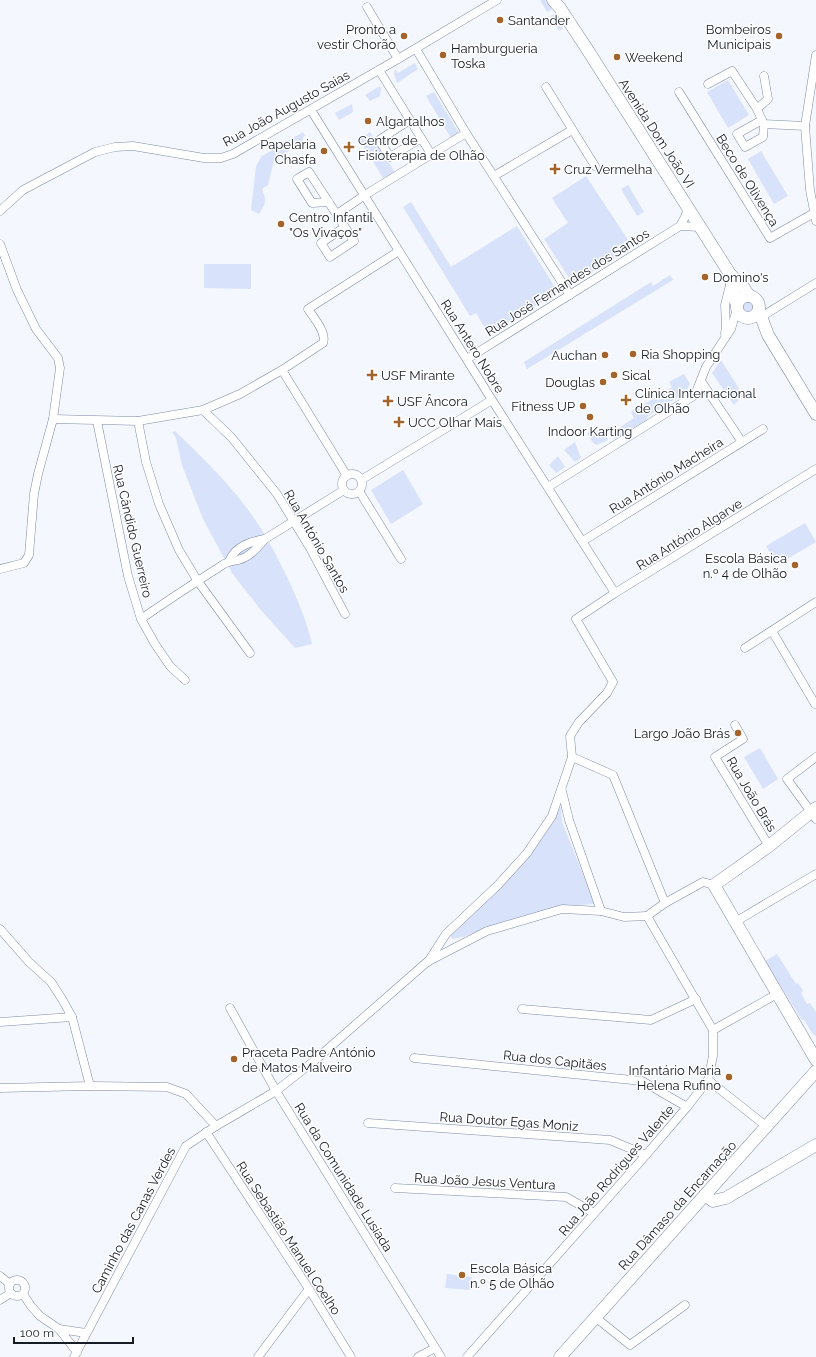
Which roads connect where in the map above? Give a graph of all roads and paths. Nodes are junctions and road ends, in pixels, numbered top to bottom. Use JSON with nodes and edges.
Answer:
{"nodes":[{"id":1,"x":497,"y":0,"type":"edge"},
{"id":2,"x":489,"y":3,"type":"edge"},
{"id":3,"x":557,"y":3,"type":"edge"},
{"id":4,"x":367,"y":6,"type":"dead end"},
{"id":5,"x":416,"y":49,"type":"junction"},
{"id":6,"x":816,"y":55,"type":"edge"},
{"id":7,"x":398,"y":59,"type":"junction"},
{"id":8,"x":379,"y":70,"type":"junction"},
{"id":9,"x":764,"y":76,"type":"dead end"},
{"id":10,"x":708,"y":84,"type":"dead end"},
{"id":11,"x":546,"y":87,"type":"dead end"},
{"id":12,"x":679,"y":92,"type":"dead end"},
{"id":13,"x":757,"y":109,"type":"junction"},
{"id":14,"x":311,"y":110,"type":"junction"},
{"id":15,"x":410,"y":120,"type":"junction"},
{"id":16,"x":805,"y":126,"type":"junction"},
{"id":17,"x":572,"y":130,"type":"junction"},
{"id":18,"x":466,"y":133,"type":"junction"},
{"id":19,"x":420,"y":139,"type":"junction"},
{"id":20,"x":431,"y":154,"type":"junction"},
{"id":21,"x":595,"y":166,"type":"dead end"},
{"id":22,"x":494,"y":176,"type":"junction"},
{"id":23,"x":365,"y":195,"type":"junction"},
{"id":24,"x":329,"y":202,"type":"dead end"},
{"id":25,"x":688,"y":208,"type":"junction"},
{"id":26,"x":0,"y":211,"type":"edge"},
{"id":27,"x":336,"y":214,"type":"junction"},
{"id":28,"x":815,"y":217,"type":"edge"},
{"id":29,"x":680,"y":226,"type":"junction"},
{"id":30,"x":345,"y":227,"type":"dead end"},
{"id":31,"x":700,"y":227,"type":"junction"},
{"id":32,"x":0,"y":244,"type":"edge"},
{"id":33,"x":399,"y":251,"type":"junction"},
{"id":34,"x":730,"y":277,"type":"junction"},
{"id":35,"x":816,"y":284,"type":"edge"},
{"id":36,"x":570,"y":295,"type":"junction"},
{"id":37,"x":749,"y":296,"type":"junction"},
{"id":38,"x":737,"y":307,"type":"junction"},
{"id":39,"x":760,"y":314,"type":"junction"},
{"id":40,"x":748,"y":319,"type":"junction"},
{"id":41,"x":768,"y":335,"type":"junction"},
{"id":42,"x":724,"y":339,"type":"junction"},
{"id":43,"x":467,"y":359,"type":"junction"},
{"id":44,"x":282,"y":370,"type":"junction"},
{"id":45,"x":701,"y":381,"type":"junction"},
{"id":46,"x":492,"y":400,"type":"junction"},
{"id":47,"x":203,"y":410,"type":"junction"},
{"id":48,"x":816,"y":414,"type":"edge"},
{"id":49,"x":53,"y":419,"type":"junction"},
{"id":50,"x":97,"y":421,"type":"junction"},
{"id":51,"x":138,"y":422,"type":"junction"},
{"id":52,"x":763,"y":428,"type":"dead end"},
{"id":53,"x":742,"y":442,"type":"junction"},
{"id":54,"x":816,"y":469,"type":"edge"},
{"id":55,"x":347,"y":476,"type":"junction"},
{"id":56,"x":361,"y":480,"type":"junction"},
{"id":57,"x":548,"y":487,"type":"junction"},
{"id":58,"x":344,"y":490,"type":"junction"},
{"id":59,"x":359,"y":491,"type":"junction"},
{"id":60,"x":295,"y":521,"type":"junction"},
{"id":61,"x":583,"y":541,"type":"junction"},
{"id":62,"x":401,"y":559,"type":"dead end"},
{"id":63,"x":0,"y":569,"type":"edge"},
{"id":64,"x":197,"y":580,"type":"junction"},
{"id":65,"x":616,"y":593,"type":"junction"},
{"id":66,"x":816,"y":602,"type":"edge"},
{"id":67,"x":345,"y":614,"type":"dead end"},
{"id":68,"x":141,"y":618,"type":"junction"},
{"id":69,"x":772,"y":631,"type":"junction"},
{"id":70,"x":745,"y":648,"type":"dead end"},
{"id":71,"x":250,"y":653,"type":"dead end"},
{"id":72,"x":184,"y":680,"type":"dead end"},
{"id":73,"x":815,"y":704,"type":"edge"},
{"id":74,"x":735,"y":725,"type":"dead end"},
{"id":75,"x":572,"y":757,"type":"junction"},
{"id":76,"x":816,"y":757,"type":"edge"},
{"id":77,"x":562,"y":790,"type":"junction"},
{"id":78,"x":814,"y":813,"type":"edge"},
{"id":79,"x":769,"y":846,"type":"junction"},
{"id":80,"x":816,"y":874,"type":"edge"},
{"id":81,"x":714,"y":885,"type":"junction"},
{"id":82,"x":665,"y":903,"type":"junction"},
{"id":83,"x":601,"y":911,"type":"junction"},
{"id":84,"x":647,"y":916,"type":"junction"},
{"id":85,"x":735,"y":922,"type":"junction"},
{"id":86,"x":0,"y":929,"type":"edge"},
{"id":87,"x":427,"y":962,"type":"junction"},
{"id":88,"x":777,"y":994,"type":"junction"},
{"id":89,"x":696,"y":999,"type":"junction"},
{"id":90,"x":230,"y":1008,"type":"dead end"},
{"id":91,"x":522,"y":1009,"type":"dead end"},
{"id":92,"x":72,"y":1017,"type":"junction"},
{"id":93,"x":0,"y":1022,"type":"edge"},
{"id":94,"x":713,"y":1030,"type":"junction"},
{"id":95,"x":414,"y":1058,"type":"dead end"},
{"id":96,"x":816,"y":1060,"type":"edge"},
{"id":97,"x":816,"y":1071,"type":"edge"},
{"id":98,"x":708,"y":1080,"type":"junction"},
{"id":99,"x":90,"y":1086,"type":"junction"},
{"id":100,"x":0,"y":1088,"type":"edge"},
{"id":101,"x":276,"y":1091,"type":"junction"},
{"id":102,"x":687,"y":1107,"type":"junction"},
{"id":103,"x":368,"y":1123,"type":"dead end"},
{"id":104,"x":216,"y":1126,"type":"junction"},
{"id":105,"x":766,"y":1126,"type":"junction"},
{"id":106,"x":206,"y":1132,"type":"junction"},
{"id":107,"x":816,"y":1145,"type":"edge"},
{"id":108,"x":646,"y":1155,"type":"junction"},
{"id":109,"x":395,"y":1188,"type":"dead end"},
{"id":110,"x":705,"y":1195,"type":"junction"},
{"id":111,"x":594,"y":1213,"type":"junction"},
{"id":112,"x":0,"y":1276,"type":"edge"},
{"id":113,"x":10,"y":1284,"type":"junction"},
{"id":114,"x":309,"y":1289,"type":"junction"},
{"id":115,"x":11,"y":1293,"type":"junction"},
{"id":116,"x":22,"y":1294,"type":"junction"},
{"id":117,"x":0,"y":1300,"type":"edge"},
{"id":118,"x":685,"y":1305,"type":"dead end"},
{"id":119,"x":595,"y":1317,"type":"junction"},
{"id":120,"x":59,"y":1329,"type":"junction"},
{"id":121,"x":86,"y":1333,"type":"junction"},
{"id":122,"x":435,"y":1348,"type":"junction"},
{"id":123,"x":75,"y":1355,"type":"edge"},
{"id":124,"x":258,"y":1357,"type":"edge"},
{"id":125,"x":351,"y":1357,"type":"edge"},
{"id":126,"x":418,"y":1357,"type":"edge"},
{"id":127,"x":441,"y":1357,"type":"edge"},
{"id":128,"x":467,"y":1357,"type":"edge"},
{"id":129,"x":560,"y":1357,"type":"edge"}],
"edges":[{"from":1,"to":2,"type":"street","name":"Rua João Augusto Saias"},
{"from":2,"to":5,"type":"street","name":"Rua João Augusto Saias"},
{"from":3,"to":25,"type":"main road","name":"Avenida Dom João VI"},
{"from":4,"to":7,"type":"street"},
{"from":5,"to":7,"type":"street","name":"Rua João Augusto Saias"},
{"from":5,"to":18,"type":"street"},
{"from":6,"to":16,"type":"street"},
{"from":7,"to":8,"type":"street","name":"Rua João Augusto Saias"},
{"from":8,"to":14,"type":"street","name":"Rua João Augusto Saias"},
{"from":8,"to":15,"type":"street"},
{"from":9,"to":13,"type":"street"},
{"from":10,"to":13,"type":"street"},
{"from":11,"to":17,"type":"street"},
{"from":12,"to":28,"type":"street","name":"Beco de Olivença"},
{"from":13,"to":16,"type":"street"},
{"from":14,"to":23,"type":"street","name":"Rua Antero Nobre"},
{"from":14,"to":26,"type":"street","name":"Rua João Augusto Saias"},
{"from":15,"to":19,"type":"street"},
{"from":15,"to":19,"type":"street"},
{"from":16,"to":28,"type":"street"},
{"from":17,"to":21,"type":"street"},
{"from":17,"to":22,"type":"street"},
{"from":18,"to":20,"type":"street"},
{"from":18,"to":22,"type":"street"},
{"from":19,"to":20,"type":"street"},
{"from":20,"to":23,"type":"street"},
{"from":22,"to":36,"type":"street"},
{"from":23,"to":27,"type":"street"},
{"from":23,"to":33,"type":"street","name":"Rua Antero Nobre"},
{"from":24,"to":27,"type":"street"},
{"from":25,"to":29,"type":"street"},
{"from":25,"to":31,"type":"main road","name":"Avenida Dom João VI"},
{"from":27,"to":30,"type":"street"},
{"from":29,"to":31,"type":"street"},
{"from":29,"to":36,"type":"street","name":"Rua José Fernandes dos Santos"},
{"from":31,"to":34,"type":"main road","name":"Avenida Dom João VI"},
{"from":32,"to":49,"type":"street"},
{"from":33,"to":43,"type":"street","name":"Rua Antero Nobre"},
{"from":33,"to":44,"type":"street"},
{"from":34,"to":37,"type":"main road","name":"Avenida Dom João VI"},
{"from":34,"to":38,"type":"main road","name":"Avenida Dom João VI"},
{"from":34,"to":42,"type":"street"},
{"from":35,"to":39,"type":"street"},
{"from":36,"to":43,"type":"street","name":"Rua José Fernandes dos Santos"},
{"from":37,"to":38,"type":"main road"},
{"from":37,"to":39,"type":"main road"},
{"from":38,"to":40,"type":"main road"},
{"from":38,"to":42,"type":"street"},
{"from":39,"to":40,"type":"main road"},
{"from":39,"to":41,"type":"main road"},
{"from":40,"to":41,"type":"main road"},
{"from":41,"to":48,"type":"main road"},
{"from":42,"to":45,"type":"street"},
{"from":43,"to":46,"type":"street","name":"Rua Antero Nobre"},
{"from":44,"to":47,"type":"street"},
{"from":44,"to":55,"type":"street"},
{"from":45,"to":53,"type":"street"},
{"from":45,"to":57,"type":"street"},
{"from":46,"to":56,"type":"street"},
{"from":46,"to":57,"type":"street","name":"Rua Antero Nobre"},
{"from":47,"to":51,"type":"street"},
{"from":47,"to":60,"type":"street","name":"Rua António Santos"},
{"from":49,"to":50,"type":"street"},
{"from":49,"to":63,"type":"street"},
{"from":50,"to":51,"type":"street"},
{"from":50,"to":68,"type":"street","name":"Rua Cândido Guerreiro"},
{"from":51,"to":64,"type":"street"},
{"from":52,"to":53,"type":"street","name":"Rua António Macheira"},
{"from":53,"to":61,"type":"street","name":"Rua António Macheira"},
{"from":54,"to":65,"type":"street","name":"Rua António Algarve"},
{"from":55,"to":56,"type":"street"},
{"from":55,"to":58,"type":"street"},
{"from":56,"to":59,"type":"street"},
{"from":57,"to":61,"type":"street","name":"Rua Antero Nobre"},
{"from":58,"to":59,"type":"street"},
{"from":58,"to":60,"type":"street"},
{"from":59,"to":62,"type":"street"},
{"from":60,"to":64,"type":"street"},
{"from":60,"to":67,"type":"street","name":"Rua António Santos"},
{"from":61,"to":65,"type":"street","name":"Rua Antero Nobre"},
{"from":64,"to":68,"type":"street"},
{"from":64,"to":71,"type":"street"},
{"from":65,"to":75,"type":"street","name":"Rua António Algarve"},
{"from":66,"to":69,"type":"street"},
{"from":68,"to":72,"type":"street","name":"Rua Cândido Guerreiro"},
{"from":69,"to":70,"type":"street"},
{"from":69,"to":73,"type":"street"},
{"from":74,"to":79,"type":"street","name":"Rua João Brás"},
{"from":75,"to":77,"type":"street"},
{"from":75,"to":82,"type":"street"},
{"from":76,"to":78,"type":"street"},
{"from":77,"to":83,"type":"street"},
{"from":77,"to":87,"type":"street"},
{"from":78,"to":79,"type":"main road"},
{"from":79,"to":81,"type":"main road"},
{"from":80,"to":85,"type":"street"},
{"from":81,"to":82,"type":"street"},
{"from":81,"to":85,"type":"main road"},
{"from":82,"to":84,"type":"street"},
{"from":83,"to":84,"type":"street"},
{"from":83,"to":87,"type":"street"},
{"from":84,"to":89,"type":"street","name":"Rua João Rodrigues Valente"},
{"from":85,"to":88,"type":"main road"},
{"from":86,"to":92,"type":"street"},
{"from":87,"to":101,"type":"street","name":"Caminho das Canas Verdes"},
{"from":88,"to":94,"type":"street"},
{"from":88,"to":96,"type":"main road"},
{"from":89,"to":91,"type":"street"},
{"from":89,"to":94,"type":"street","name":"Rua João Rodrigues Valente"},
{"from":90,"to":101,"type":"street","name":"Rua da Comunidade Lusíada"},
{"from":92,"to":93,"type":"street"},
{"from":92,"to":99,"type":"street"},
{"from":94,"to":98,"type":"street","name":"Rua João Rodrigues Valente"},
{"from":95,"to":102,"type":"street","name":"Rua dos Capitães"},
{"from":97,"to":105,"type":"main road","name":"Rua Dâmaso da Encarnação"},
{"from":98,"to":102,"type":"street","name":"Rua João Rodrigues Valente"},
{"from":98,"to":105,"type":"street"},
{"from":99,"to":100,"type":"street"},
{"from":99,"to":104,"type":"street"},
{"from":101,"to":104,"type":"street","name":"Caminho das Canas Verdes"},
{"from":101,"to":122,"type":"street","name":"Rua da Comunidade Lusíada"},
{"from":102,"to":108,"type":"street","name":"Rua João Rodrigues Valente"},
{"from":103,"to":108,"type":"street","name":"Rua Doutor Egas Moniz"},
{"from":104,"to":106,"type":"street","name":"Caminho das Canas Verdes"},
{"from":105,"to":110,"type":"main road","name":"Rua Dâmaso da Encarnação"},
{"from":106,"to":114,"type":"street","name":"Rua Sebastião Manuel Coelho"},
{"from":106,"to":121,"type":"street","name":"Caminho das Canas Verdes"},
{"from":107,"to":110,"type":"main road"},
{"from":108,"to":111,"type":"street","name":"Rua João Rodrigues Valente"},
{"from":109,"to":111,"type":"street","name":"Rua João Jesus Ventura"},
{"from":110,"to":119,"type":"main road","name":"Rua Dâmaso da Encarnação"},
{"from":111,"to":128,"type":"street","name":"Rua João Rodrigues Valente"},
{"from":112,"to":113,"type":"street"},
{"from":113,"to":115,"type":"street"},
{"from":113,"to":116,"type":"street"},
{"from":114,"to":124,"type":"street"},
{"from":114,"to":125,"type":"street","name":"Rua Sebastião Manuel Coelho"},
{"from":115,"to":116,"type":"street"},
{"from":115,"to":117,"type":"street"},
{"from":116,"to":120,"type":"street"},
{"from":118,"to":119,"type":"street"},
{"from":119,"to":129,"type":"main road","name":"Rua Dâmaso da Encarnação"},
{"from":120,"to":121,"type":"street"},
{"from":120,"to":123,"type":"street"},
{"from":121,"to":123,"type":"street","name":"Caminho das Canas Verdes"},
{"from":122,"to":126,"type":"street"},
{"from":122,"to":127,"type":"street","name":"Rua da Comunidade Lusíada"}]}
